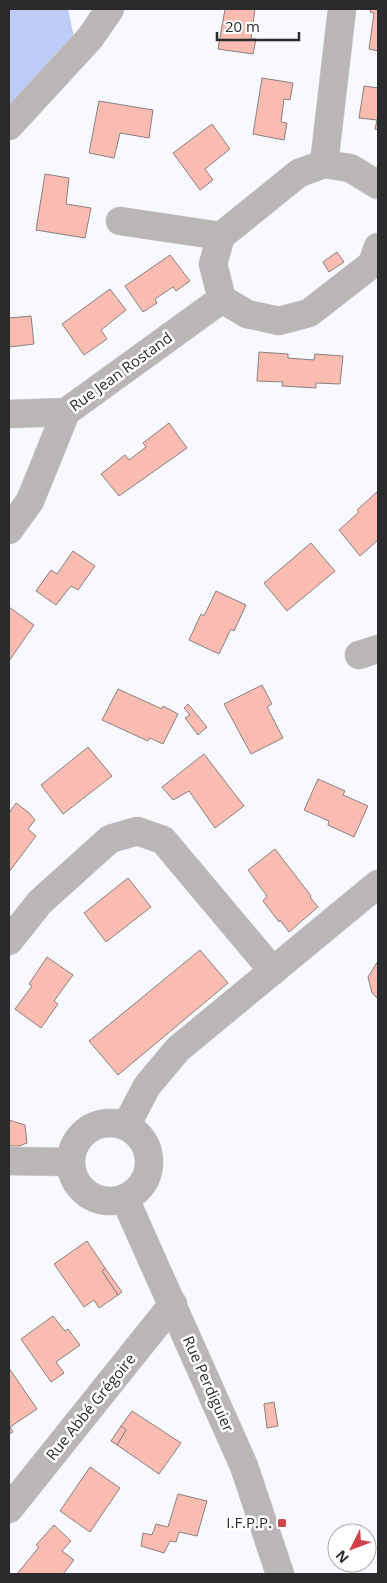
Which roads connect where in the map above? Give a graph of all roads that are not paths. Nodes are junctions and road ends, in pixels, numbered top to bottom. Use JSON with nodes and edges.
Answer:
{"nodes":[{"id":1,"x":110,"y":9,"type":"edge"},
{"id":2,"x":342,"y":9,"type":"edge"},
{"id":3,"x":9,"y":126,"type":"edge"},
{"id":4,"x":324,"y":164,"type":"junction"},
{"id":5,"x":378,"y":184,"type":"edge"},
{"id":6,"x":120,"y":221,"type":"dead end"},
{"id":7,"x":221,"y":236,"type":"junction"},
{"id":8,"x":378,"y":246,"type":"edge"},
{"id":9,"x":222,"y":299,"type":"junction"},
{"id":10,"x":66,"y":412,"type":"junction"},
{"id":11,"x":9,"y":414,"type":"edge"},
{"id":12,"x":9,"y":530,"type":"edge"},
{"id":13,"x":378,"y":884,"type":"edge"},
{"id":14,"x":9,"y":941,"type":"edge"},
{"id":15,"x":273,"y":971,"type":"junction"},
{"id":16,"x":126,"y":1126,"type":"junction"},
{"id":17,"x":9,"y":1161,"type":"edge"},
{"id":18,"x":70,"y":1162,"type":"junction"},
{"id":19,"x":125,"y":1199,"type":"junction"},
{"id":20,"x":173,"y":1304,"type":"junction"},
{"id":21,"x":9,"y":1509,"type":"edge"},
{"id":22,"x":280,"y":1574,"type":"edge"}],
"edges":[{"from":1,"to":3,"type":"street"},
{"from":2,"to":4,"type":"street"},
{"from":4,"to":5,"type":"street"},
{"from":4,"to":7,"type":"street"},
{"from":6,"to":7,"type":"street"},
{"from":7,"to":9,"type":"street"},
{"from":8,"to":9,"type":"street"},
{"from":9,"to":10,"type":"street","name":"Rue Jean Rostand"},
{"from":10,"to":11,"type":"street","name":"Rue Jean Rostand"},
{"from":10,"to":12,"type":"street"},
{"from":13,"to":15,"type":"street"},
{"from":14,"to":15,"type":"street"},
{"from":15,"to":16,"type":"street"},
{"from":16,"to":18,"type":"street"},
{"from":16,"to":19,"type":"street"},
{"from":17,"to":18,"type":"street"},
{"from":18,"to":19,"type":"street"},
{"from":19,"to":20,"type":"street","name":"Rue Perdiguier"},
{"from":20,"to":21,"type":"street","name":"Rue Abbé Grégoire"},
{"from":20,"to":22,"type":"street","name":"Rue Perdiguier"}]}
